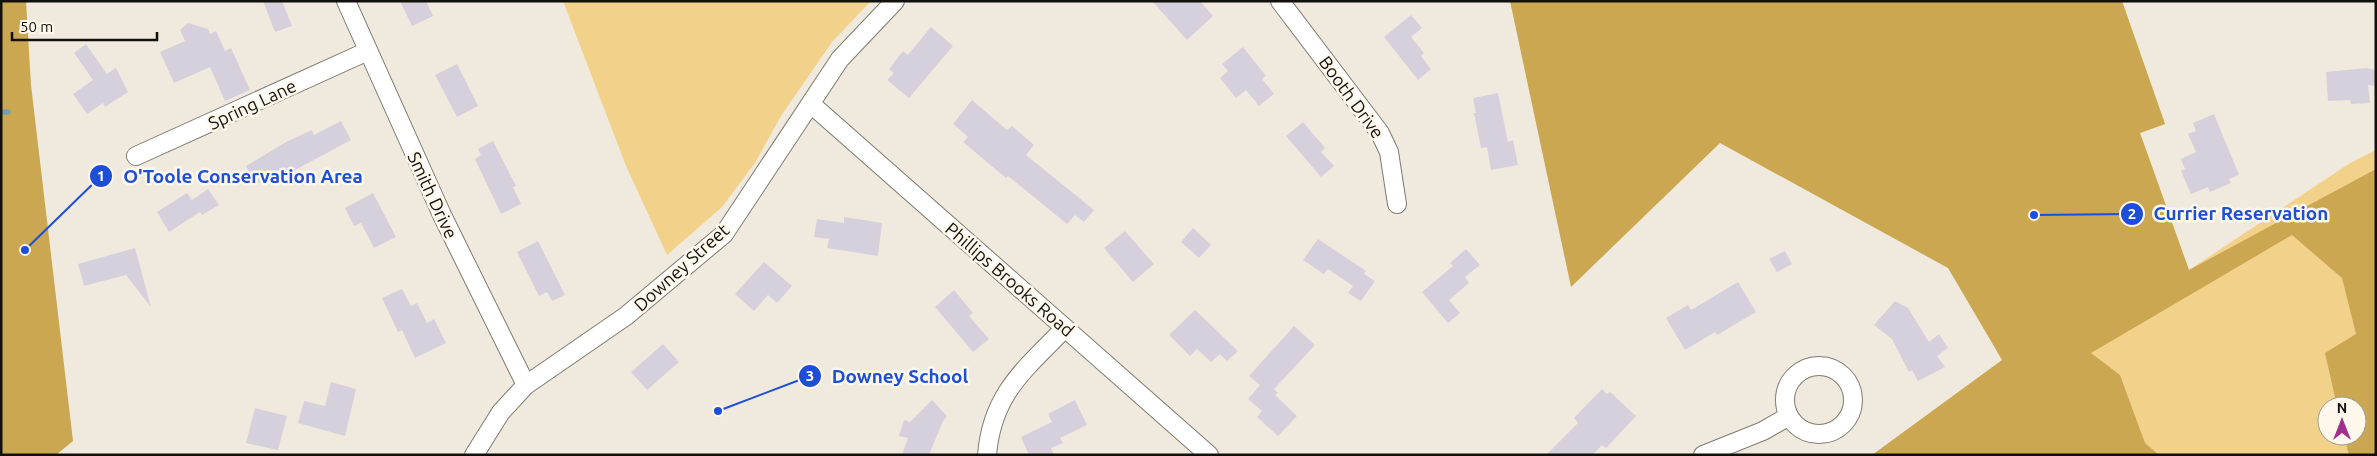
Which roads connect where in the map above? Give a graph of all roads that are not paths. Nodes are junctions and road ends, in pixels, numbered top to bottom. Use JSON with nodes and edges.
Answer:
{"nodes":[{"id":1,"x":346,"y":1,"type":"edge"},
{"id":2,"x":895,"y":1,"type":"edge"},
{"id":3,"x":1280,"y":1,"type":"edge"},
{"id":4,"x":368,"y":51,"type":"junction"},
{"id":5,"x":811,"y":104,"type":"junction"},
{"id":6,"x":136,"y":156,"type":"dead end"},
{"id":7,"x":1397,"y":204,"type":"dead end"},
{"id":8,"x":1065,"y":328,"type":"junction"},
{"id":9,"x":526,"y":386,"type":"junction"},
{"id":10,"x":1789,"y":416,"type":"dead end"},
{"id":11,"x":474,"y":455,"type":"edge"},
{"id":12,"x":988,"y":455,"type":"edge"},
{"id":13,"x":1209,"y":455,"type":"edge"},
{"id":14,"x":1703,"y":455,"type":"edge"}],
"edges":[{"from":1,"to":4,"type":"street","name":"Smith Drive"},
{"from":2,"to":5,"type":"street","name":"Downey Street"},
{"from":3,"to":7,"type":"street","name":"Booth Drive"},
{"from":4,"to":6,"type":"street","name":"Spring Lane"},
{"from":4,"to":9,"type":"street","name":"Smith Drive"},
{"from":5,"to":8,"type":"street","name":"Phillips Brooks Road"},
{"from":5,"to":9,"type":"street","name":"Downey Street"},
{"from":8,"to":12,"type":"street"},
{"from":8,"to":13,"type":"street","name":"Phillips Brooks Road"},
{"from":9,"to":11,"type":"street","name":"Downey Street"},
{"from":10,"to":14,"type":"street"}]}
